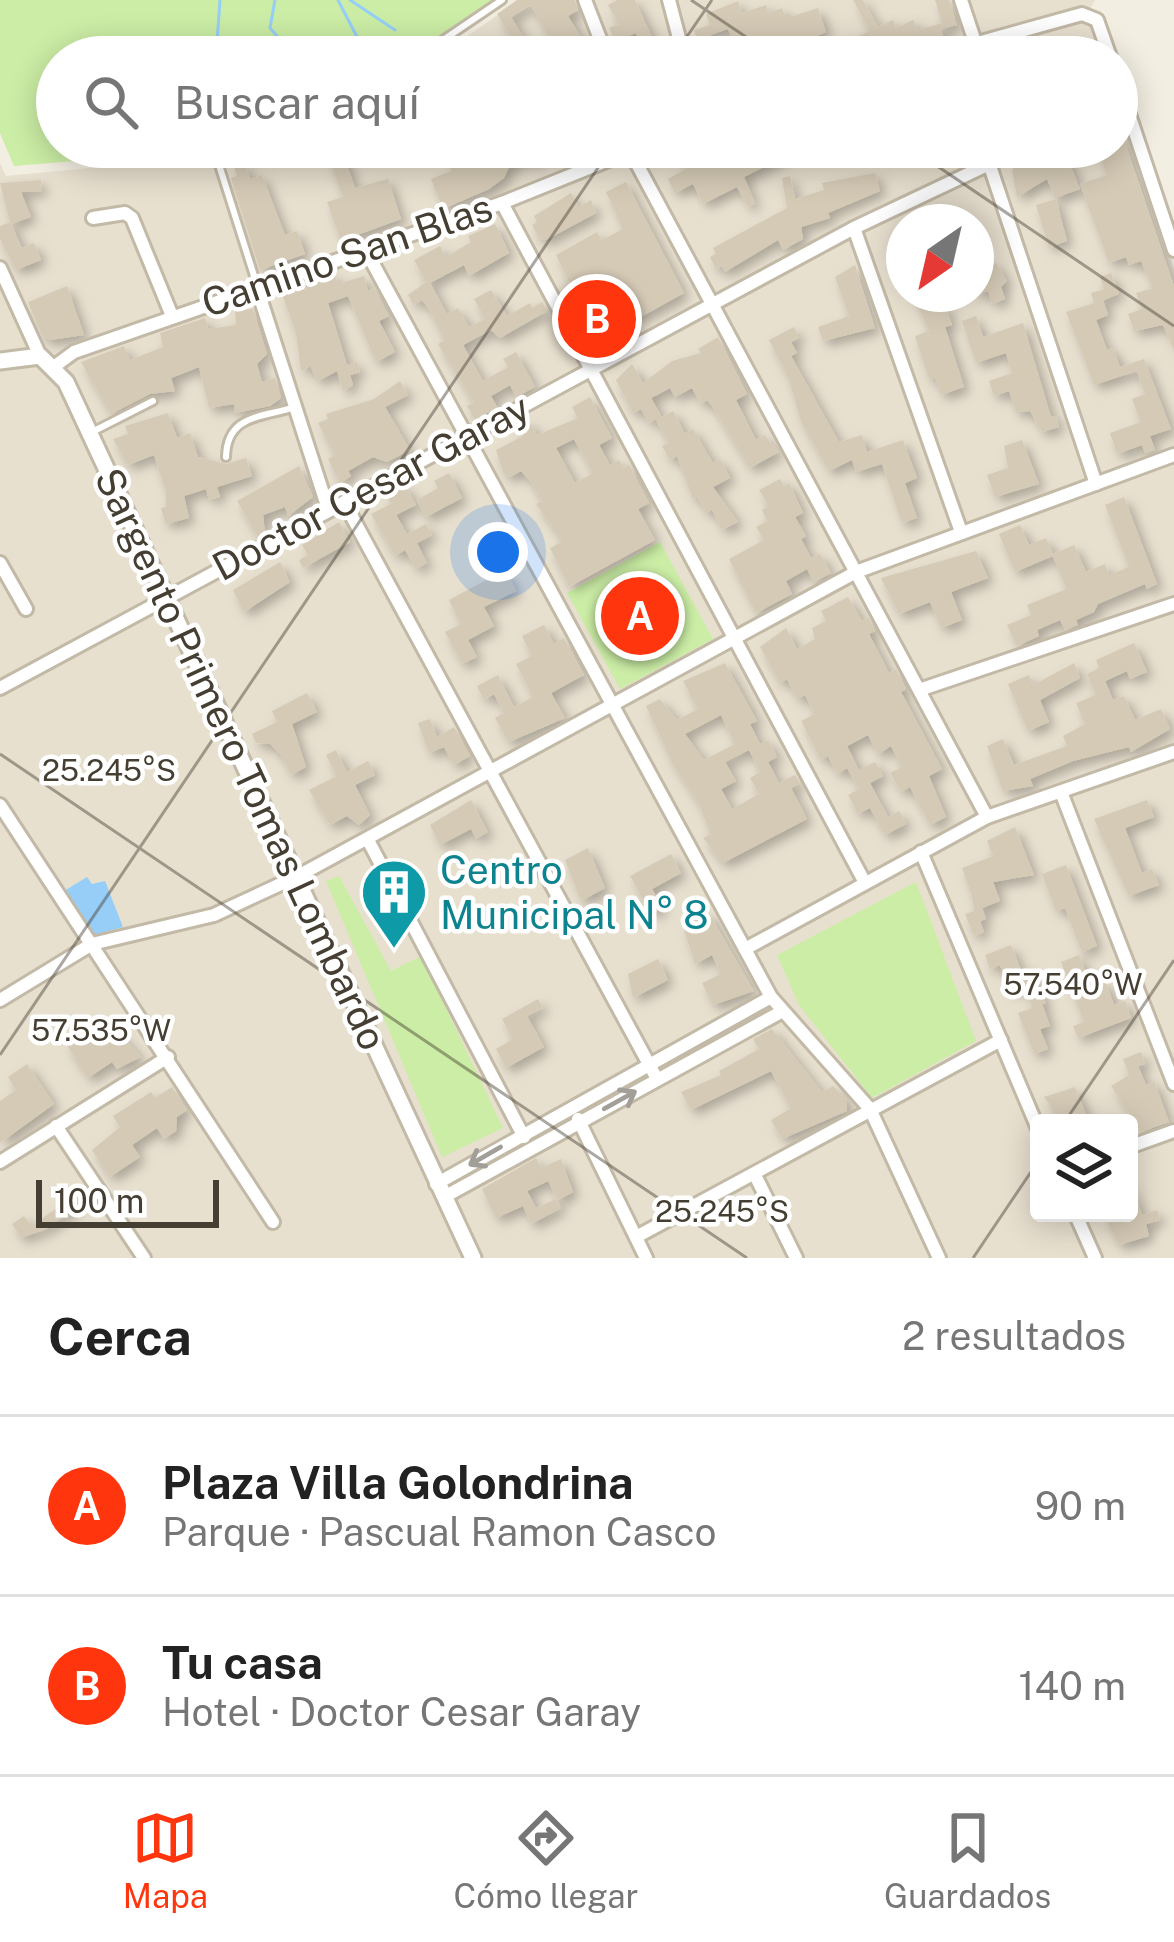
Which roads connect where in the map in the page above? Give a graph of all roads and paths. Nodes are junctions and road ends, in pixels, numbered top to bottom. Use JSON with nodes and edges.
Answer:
{"nodes":[{"id":1,"x":502,"y":0,"type":"edge"},
{"id":2,"x":585,"y":0,"type":"edge"},
{"id":3,"x":961,"y":0,"type":"edge"},
{"id":4,"x":672,"y":1,"type":"edge"},
{"id":5,"x":449,"y":36,"type":"edge"},
{"id":6,"x":599,"y":36,"type":"edge"},
{"id":7,"x":680,"y":36,"type":"edge"},
{"id":8,"x":973,"y":36,"type":"edge"},
{"id":9,"x":998,"y":36,"type":"edge"},
{"id":10,"x":1103,"y":36,"type":"edge"},
{"id":11,"x":1138,"y":152,"type":"edge"},
{"id":12,"x":220,"y":168,"type":"edge"},
{"id":13,"x":589,"y":168,"type":"edge"},
{"id":14,"x":647,"y":168,"type":"edge"},
{"id":15,"x":979,"y":168,"type":"edge"},
{"id":16,"x":991,"y":168,"type":"edge"},
{"id":17,"x":502,"y":203,"type":"junction"},
{"id":18,"x":93,"y":218,"type":"dead end"},
{"id":19,"x":854,"y":229,"type":"junction"},
{"id":20,"x":365,"y":249,"type":"junction"},
{"id":21,"x":1174,"y":250,"type":"edge"},
{"id":22,"x":0,"y":268,"type":"edge"},
{"id":23,"x":256,"y":285,"type":"junction"},
{"id":24,"x":711,"y":304,"type":"junction"},
{"id":25,"x":172,"y":316,"type":"junction"},
{"id":26,"x":40,"y":356,"type":"junction"},
{"id":27,"x":0,"y":361,"type":"edge"},
{"id":28,"x":56,"y":366,"type":"junction"},
{"id":29,"x":588,"y":373,"type":"junction"},
{"id":30,"x":152,"y":400,"type":"dead end"},
{"id":31,"x":295,"y":407,"type":"junction"},
{"id":32,"x":90,"y":433,"type":"junction"},
{"id":33,"x":465,"y":439,"type":"junction"},
{"id":34,"x":1174,"y":455,"type":"edge"},
{"id":35,"x":226,"y":457,"type":"dead end"},
{"id":36,"x":1096,"y":484,"type":"junction"},
{"id":37,"x":344,"y":502,"type":"junction"},
{"id":38,"x":328,"y":509,"type":"junction"},
{"id":39,"x":961,"y":532,"type":"junction"},
{"id":40,"x":0,"y":563,"type":"edge"},
{"id":41,"x":856,"y":572,"type":"junction"},
{"id":42,"x":164,"y":595,"type":"junction"},
{"id":43,"x":1174,"y":604,"type":"edge"},
{"id":44,"x":26,"y":609,"type":"dead end"},
{"id":45,"x":735,"y":641,"type":"junction"},
{"id":46,"x":0,"y":688,"type":"edge"},
{"id":47,"x":922,"y":689,"type":"junction"},
{"id":48,"x":611,"y":704,"type":"junction"},
{"id":49,"x":1174,"y":752,"type":"edge"},
{"id":50,"x":490,"y":773,"type":"junction"},
{"id":51,"x":1060,"y":792,"type":"junction"},
{"id":52,"x":0,"y":805,"type":"edge"},
{"id":53,"x":987,"y":817,"type":"junction"},
{"id":54,"x":14,"y":828,"type":"junction"},
{"id":55,"x":0,"y":836,"type":"edge"},
{"id":56,"x":368,"y":840,"type":"junction"},
{"id":57,"x":921,"y":852,"type":"junction"},
{"id":58,"x":298,"y":876,"type":"junction"},
{"id":59,"x":864,"y":880,"type":"junction"},
{"id":60,"x":92,"y":944,"type":"junction"},
{"id":61,"x":746,"y":950,"type":"junction"},
{"id":62,"x":771,"y":998,"type":"junction"},
{"id":63,"x":0,"y":1000,"type":"edge"},
{"id":64,"x":781,"y":1012,"type":"junction"},
{"id":65,"x":1001,"y":1040,"type":"junction"},
{"id":66,"x":168,"y":1057,"type":"junction"},
{"id":67,"x":650,"y":1065,"type":"junction"},
{"id":68,"x":657,"y":1079,"type":"junction"},
{"id":69,"x":1174,"y":1084,"type":"edge"},
{"id":70,"x":571,"y":1108,"type":"junction"},
{"id":71,"x":870,"y":1109,"type":"junction"},
{"id":72,"x":1032,"y":1114,"type":"edge"},
{"id":73,"x":579,"y":1122,"type":"junction"},
{"id":74,"x":56,"y":1126,"type":"junction"},
{"id":75,"x":1174,"y":1131,"type":"edge"},
{"id":76,"x":523,"y":1134,"type":"junction"},
{"id":77,"x":1138,"y":1144,"type":"edge"},
{"id":78,"x":530,"y":1149,"type":"junction"},
{"id":79,"x":0,"y":1162,"type":"edge"},
{"id":80,"x":755,"y":1175,"type":"junction"},
{"id":81,"x":440,"y":1190,"type":"junction"},
{"id":82,"x":273,"y":1222,"type":"dead end"},
{"id":83,"x":1079,"y":1222,"type":"edge"},
{"id":84,"x":636,"y":1237,"type":"junction"},
{"id":85,"x":144,"y":1258,"type":"edge"},
{"id":86,"x":473,"y":1258,"type":"edge"},
{"id":87,"x":646,"y":1258,"type":"edge"},
{"id":88,"x":796,"y":1258,"type":"edge"},
{"id":89,"x":939,"y":1258,"type":"edge"},
{"id":90,"x":1095,"y":1258,"type":"edge"}],
"edges":[{"from":1,"to":5,"type":"lane"},
{"from":2,"to":6,"type":"street"},
{"from":3,"to":8,"type":"street"},
{"from":4,"to":7,"type":"street"},
{"from":9,"to":10,"type":"street"},
{"from":11,"to":21,"type":"street"},
{"from":12,"to":23,"type":"lane"},
{"from":13,"to":17,"type":"street","name":"Camino San Blas"},
{"from":14,"to":24,"type":"street"},
{"from":15,"to":19,"type":"street","name":"Doctor Cesar Garay"},
{"from":16,"to":36,"type":"street"},
{"from":17,"to":20,"type":"street","name":"Camino San Blas"},
{"from":17,"to":29,"type":"street"},
{"from":18,"to":25,"type":"street"},
{"from":19,"to":24,"type":"street","name":"Doctor Cesar Garay"},
{"from":19,"to":39,"type":"street"},
{"from":20,"to":23,"type":"street","name":"Camino San Blas"},
{"from":20,"to":33,"type":"street"},
{"from":22,"to":26,"type":"street"},
{"from":23,"to":25,"type":"street","name":"Camino San Blas"},
{"from":23,"to":31,"type":"street"},
{"from":24,"to":29,"type":"street","name":"Doctor Cesar Garay"},
{"from":24,"to":41,"type":"street"},
{"from":25,"to":28,"type":"street","name":"Camino San Blas"},
{"from":26,"to":27,"type":"street"},
{"from":26,"to":28,"type":"street"},
{"from":28,"to":32,"type":"street","name":"Sargento Primero Tomas Lombardo"},
{"from":29,"to":33,"type":"street","name":"Doctor Cesar Garay"},
{"from":29,"to":45,"type":"street"},
{"from":30,"to":32,"type":"lane"},
{"from":31,"to":35,"type":"lane"},
{"from":31,"to":38,"type":"street"},
{"from":32,"to":42,"type":"street","name":"Sargento Primero Tomas Lombardo"},
{"from":33,"to":37,"type":"street","name":"Doctor Cesar Garay"},
{"from":33,"to":48,"type":"street"},
{"from":34,"to":36,"type":"street"},
{"from":36,"to":39,"type":"street"},
{"from":37,"to":38,"type":"street","name":"Doctor Cesar Garay"},
{"from":37,"to":50,"type":"street"},
{"from":38,"to":42,"type":"street","name":"Doctor Cesar Garay"},
{"from":39,"to":41,"type":"street"},
{"from":40,"to":44,"type":"street"},
{"from":41,"to":45,"type":"street"},
{"from":41,"to":47,"type":"street"},
{"from":42,"to":46,"type":"street","name":"Doctor Cesar Garay"},
{"from":42,"to":58,"type":"street","name":"Sargento Primero Tomas Lombardo"},
{"from":43,"to":47,"type":"street"},
{"from":45,"to":48,"type":"street"},
{"from":45,"to":59,"type":"street"},
{"from":47,"to":53,"type":"street"},
{"from":48,"to":50,"type":"street"},
{"from":48,"to":61,"type":"street"},
{"from":49,"to":51,"type":"street"},
{"from":50,"to":56,"type":"street"},
{"from":50,"to":67,"type":"street"},
{"from":51,"to":53,"type":"street"},
{"from":51,"to":69,"type":"street"},
{"from":52,"to":54,"type":"street"},
{"from":53,"to":57,"type":"street"},
{"from":54,"to":55,"type":"street"},
{"from":54,"to":60,"type":"street"},
{"from":56,"to":58,"type":"street"},
{"from":56,"to":76,"type":"street"},
{"from":57,"to":59,"type":"street"},
{"from":57,"to":65,"type":"street"},
{"from":58,"to":60,"type":"street"},
{"from":58,"to":81,"type":"street","name":"Sargento Primero Tomas Lombardo"},
{"from":59,"to":61,"type":"street"},
{"from":60,"to":63,"type":"street"},
{"from":60,"to":66,"type":"street"},
{"from":61,"to":62,"type":"street"},
{"from":62,"to":64,"type":"street"},
{"from":62,"to":67,"type":"street"},
{"from":64,"to":68,"type":"street"},
{"from":64,"to":71,"type":"street"},
{"from":65,"to":71,"type":"street"},
{"from":65,"to":72,"type":"street"},
{"from":66,"to":74,"type":"street"},
{"from":66,"to":82,"type":"street"},
{"from":67,"to":68,"type":"street"},
{"from":67,"to":70,"type":"street"},
{"from":73,"to":68,"type":"street","one_way":true},
{"from":70,"to":73,"type":"street"},
{"from":70,"to":76,"type":"street"},
{"from":71,"to":80,"type":"street"},
{"from":71,"to":89,"type":"street"},
{"from":73,"to":78,"type":"street"},
{"from":73,"to":84,"type":"street"},
{"from":74,"to":79,"type":"street"},
{"from":74,"to":85,"type":"street"},
{"from":75,"to":77,"type":"street"},
{"from":76,"to":78,"type":"street"},
{"from":76,"to":81,"type":"street","one_way":true},
{"from":78,"to":81,"type":"street"},
{"from":80,"to":84,"type":"street"},
{"from":80,"to":88,"type":"street"},
{"from":81,"to":86,"type":"street","name":"Sargento Primero Tomas Lombardo"},
{"from":83,"to":90,"type":"street"},
{"from":84,"to":87,"type":"street"}]}
